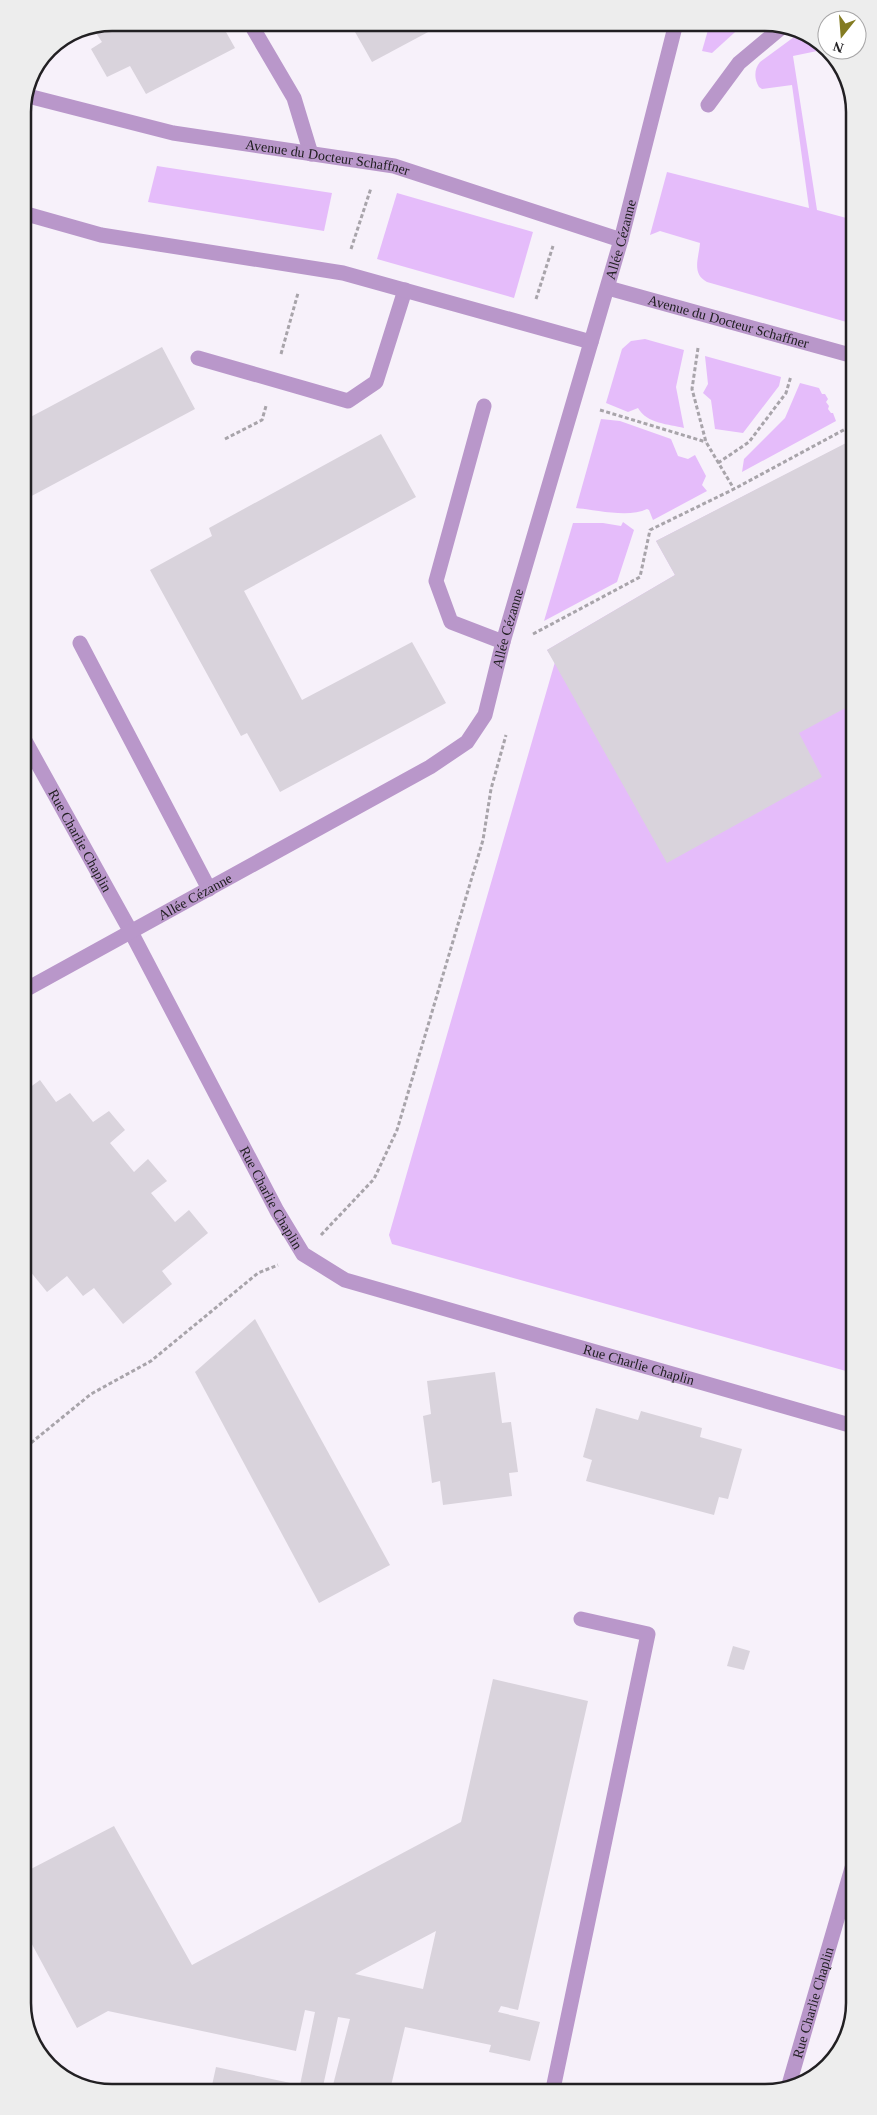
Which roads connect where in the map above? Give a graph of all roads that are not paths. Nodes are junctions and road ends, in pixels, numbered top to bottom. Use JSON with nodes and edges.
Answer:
{"nodes":[{"id":1,"x":255,"y":31,"type":"edge"},
{"id":2,"x":674,"y":31,"type":"edge"},
{"id":3,"x":776,"y":32,"type":"edge"},
{"id":4,"x":33,"y":97,"type":"edge"},
{"id":5,"x":708,"y":105,"type":"dead end"},
{"id":6,"x":310,"y":154,"type":"junction"},
{"id":7,"x":31,"y":214,"type":"edge"},
{"id":8,"x":622,"y":240,"type":"junction"},
{"id":9,"x":608,"y":288,"type":"junction"},
{"id":10,"x":405,"y":290,"type":"junction"},
{"id":11,"x":591,"y":342,"type":"junction"},
{"id":12,"x":846,"y":354,"type":"edge"},
{"id":13,"x":198,"y":358,"type":"dead end"},
{"id":14,"x":484,"y":406,"type":"dead end"},
{"id":15,"x":503,"y":642,"type":"junction"},
{"id":16,"x":80,"y":643,"type":"dead end"},
{"id":17,"x":31,"y":751,"type":"edge"},
{"id":18,"x":209,"y":889,"type":"junction"},
{"id":19,"x":131,"y":932,"type":"junction"},
{"id":20,"x":31,"y":987,"type":"edge"},
{"id":21,"x":846,"y":1424,"type":"edge"},
{"id":22,"x":581,"y":1619,"type":"dead end"},
{"id":23,"x":846,"y":1889,"type":"edge"},
{"id":24,"x":791,"y":2079,"type":"edge"},
{"id":25,"x":554,"y":2084,"type":"edge"}],
"edges":[{"from":1,"to":6,"type":"street"},
{"from":2,"to":8,"type":"street","name":"Allée Cézanne"},
{"from":3,"to":5,"type":"street"},
{"from":4,"to":6,"type":"street","name":"Avenue du Docteur Schaffner"},
{"from":6,"to":8,"type":"street","name":"Avenue du Docteur Schaffner"},
{"from":7,"to":10,"type":"street"},
{"from":8,"to":9,"type":"street","name":"Allée Cézanne"},
{"from":9,"to":11,"type":"street","name":"Allée Cézanne"},
{"from":9,"to":12,"type":"street","name":"Avenue du Docteur Schaffner"},
{"from":10,"to":11,"type":"street"},
{"from":10,"to":13,"type":"street"},
{"from":11,"to":15,"type":"street","name":"Allée Cézanne"},
{"from":14,"to":15,"type":"street"},
{"from":15,"to":18,"type":"street","name":"Allée Cézanne"},
{"from":16,"to":18,"type":"street"},
{"from":17,"to":19,"type":"street","name":"Rue Charlie Chaplin"},
{"from":18,"to":19,"type":"street","name":"Allée Cézanne"},
{"from":19,"to":20,"type":"street","name":"Allée Cézanne"},
{"from":19,"to":21,"type":"street","name":"Rue Charlie Chaplin"},
{"from":22,"to":25,"type":"street"},
{"from":23,"to":24,"type":"street","name":"Rue Charlie Chaplin"}]}
